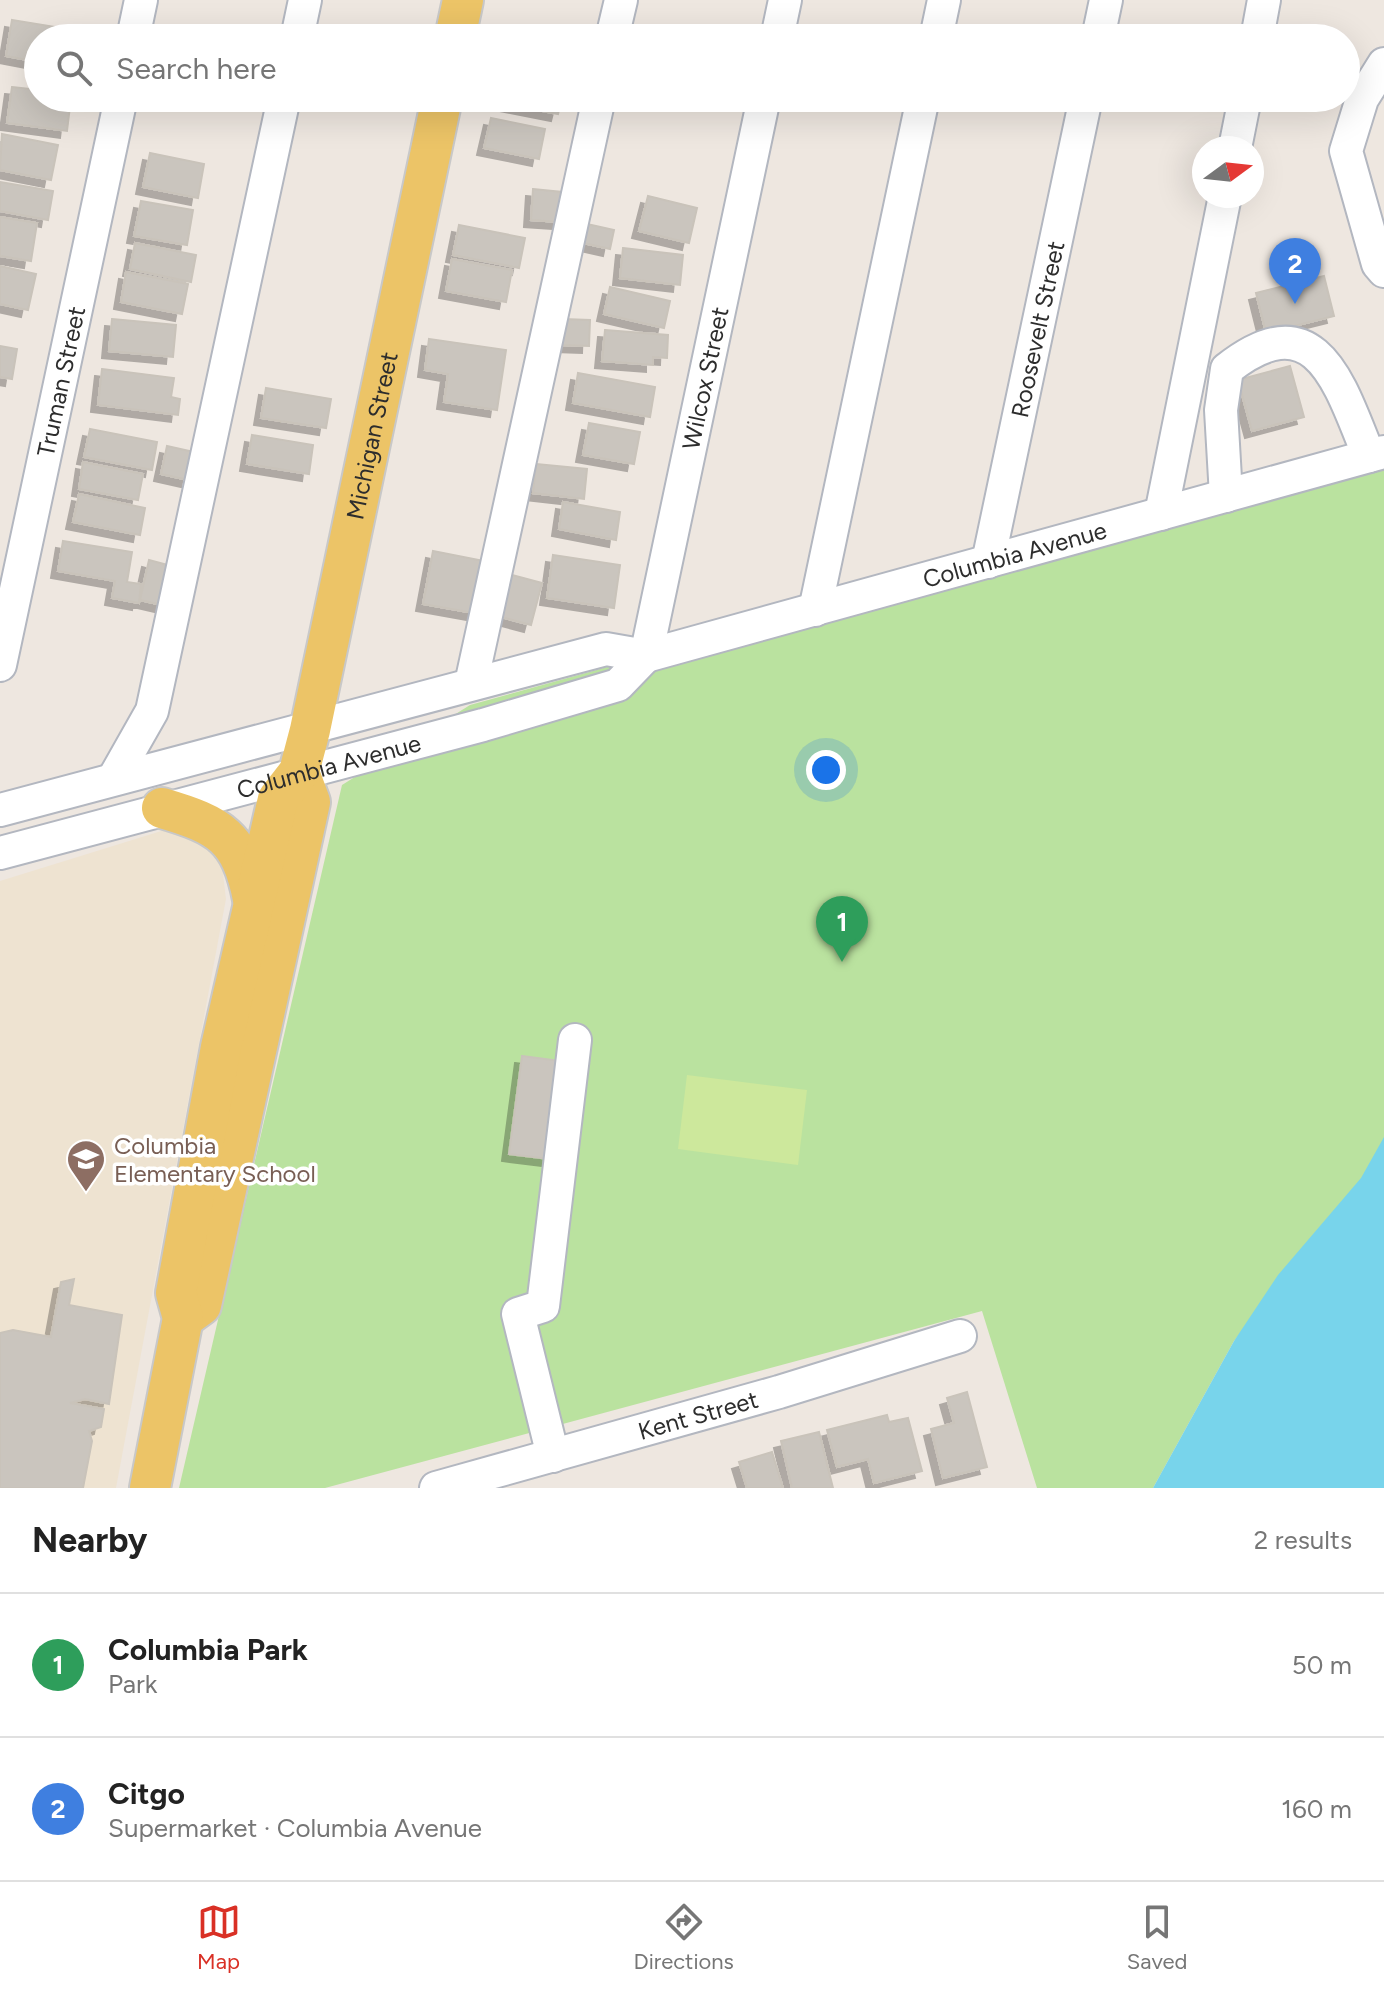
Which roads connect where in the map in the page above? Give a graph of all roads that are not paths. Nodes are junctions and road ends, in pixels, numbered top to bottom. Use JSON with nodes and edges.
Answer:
{"nodes":[{"id":1,"x":141,"y":0,"type":"edge"},
{"id":2,"x":305,"y":0,"type":"edge"},
{"id":3,"x":463,"y":0,"type":"edge"},
{"id":4,"x":621,"y":0,"type":"edge"},
{"id":5,"x":785,"y":0,"type":"edge"},
{"id":6,"x":944,"y":0,"type":"edge"},
{"id":7,"x":1106,"y":0,"type":"edge"},
{"id":8,"x":1264,"y":0,"type":"edge"},
{"id":9,"x":136,"y":24,"type":"edge"},
{"id":10,"x":300,"y":24,"type":"edge"},
{"id":11,"x":458,"y":24,"type":"edge"},
{"id":12,"x":615,"y":24,"type":"edge"},
{"id":13,"x":780,"y":24,"type":"edge"},
{"id":14,"x":939,"y":24,"type":"edge"},
{"id":15,"x":1101,"y":24,"type":"edge"},
{"id":16,"x":1260,"y":24,"type":"edge"},
{"id":17,"x":1384,"y":64,"type":"edge"},
{"id":18,"x":1360,"y":106,"type":"edge"},
{"id":19,"x":118,"y":112,"type":"edge"},
{"id":20,"x":281,"y":112,"type":"edge"},
{"id":21,"x":439,"y":112,"type":"edge"},
{"id":22,"x":596,"y":112,"type":"edge"},
{"id":23,"x":761,"y":112,"type":"edge"},
{"id":24,"x":920,"y":112,"type":"edge"},
{"id":25,"x":1083,"y":112,"type":"edge"},
{"id":26,"x":1242,"y":112,"type":"edge"},
{"id":27,"x":1358,"y":112,"type":"edge"},
{"id":28,"x":1237,"y":136,"type":"edge"},
{"id":29,"x":1223,"y":208,"type":"edge"},
{"id":30,"x":1384,"y":271,"type":"edge"},
{"id":31,"x":1377,"y":454,"type":"edge"},
{"id":32,"x":1226,"y":496,"type":"junction"},
{"id":33,"x":1161,"y":514,"type":"junction"},
{"id":34,"x":988,"y":562,"type":"junction"},
{"id":35,"x":815,"y":610,"type":"junction"},
{"id":36,"x":646,"y":656,"type":"junction"},
{"id":37,"x":0,"y":665,"type":"edge"},
{"id":38,"x":471,"y":684,"type":"junction"},
{"id":39,"x":310,"y":730,"type":"junction"},
{"id":40,"x":299,"y":772,"type":"junction"},
{"id":41,"x":114,"y":778,"type":"junction"},
{"id":42,"x":162,"y":808,"type":"junction"},
{"id":43,"x":0,"y":810,"type":"edge"},
{"id":44,"x":0,"y":853,"type":"edge"},
{"id":45,"x":254,"y":902,"type":"junction"},
{"id":46,"x":575,"y":1040,"type":"dead end"},
{"id":47,"x":183,"y":1318,"type":"junction"},
{"id":48,"x":960,"y":1336,"type":"dead end"},
{"id":49,"x":553,"y":1456,"type":"junction"},
{"id":50,"x":150,"y":1488,"type":"edge"},
{"id":51,"x":436,"y":1488,"type":"edge"}],
"edges":[{"from":1,"to":9,"type":"street"},
{"from":2,"to":10,"type":"street"},
{"from":3,"to":11,"type":"main road"},
{"from":4,"to":12,"type":"street"},
{"from":5,"to":13,"type":"street"},
{"from":6,"to":14,"type":"street"},
{"from":7,"to":15,"type":"street"},
{"from":8,"to":16,"type":"street"},
{"from":17,"to":18,"type":"street"},
{"from":19,"to":37,"type":"street","name":"Truman Street"},
{"from":20,"to":41,"type":"street"},
{"from":21,"to":39,"type":"main road","name":"Michigan Street"},
{"from":22,"to":38,"type":"street"},
{"from":23,"to":36,"type":"street","name":"Wilcox Street"},
{"from":24,"to":35,"type":"street"},
{"from":25,"to":34,"type":"street","name":"Roosevelt Street"},
{"from":26,"to":28,"type":"street"},
{"from":27,"to":30,"type":"street"},
{"from":29,"to":33,"type":"street"},
{"from":31,"to":32,"type":"street","name":"Columbia Avenue"},
{"from":31,"to":32,"type":"street"},
{"from":32,"to":33,"type":"street","name":"Columbia Avenue"},
{"from":33,"to":34,"type":"street","name":"Columbia Avenue"},
{"from":34,"to":35,"type":"street","name":"Columbia Avenue"},
{"from":35,"to":36,"type":"street","name":"Columbia Avenue"},
{"from":36,"to":38,"type":"street","name":"Columbia Avenue"},
{"from":36,"to":40,"type":"street","name":"Columbia Avenue"},
{"from":38,"to":39,"type":"street","name":"Columbia Avenue"},
{"from":39,"to":40,"type":"main road","name":"Michigan Street"},
{"from":39,"to":41,"type":"street","name":"Columbia Avenue"},
{"from":40,"to":42,"type":"street","name":"Columbia Avenue"},
{"from":40,"to":45,"type":"main road","name":"Michigan Street"},
{"from":40,"to":47,"type":"main road","name":"Michigan Street"},
{"from":41,"to":43,"type":"street","name":"Columbia Avenue"},
{"from":42,"to":44,"type":"street","name":"Columbia Avenue"},
{"from":42,"to":45,"type":"main road"},
{"from":45,"to":47,"type":"main road","name":"Michigan Street"},
{"from":46,"to":49,"type":"street"},
{"from":47,"to":50,"type":"main road","name":"Michigan Street"},
{"from":48,"to":49,"type":"street","name":"Kent Street"},
{"from":49,"to":51,"type":"street","name":"Kent Street"}]}
